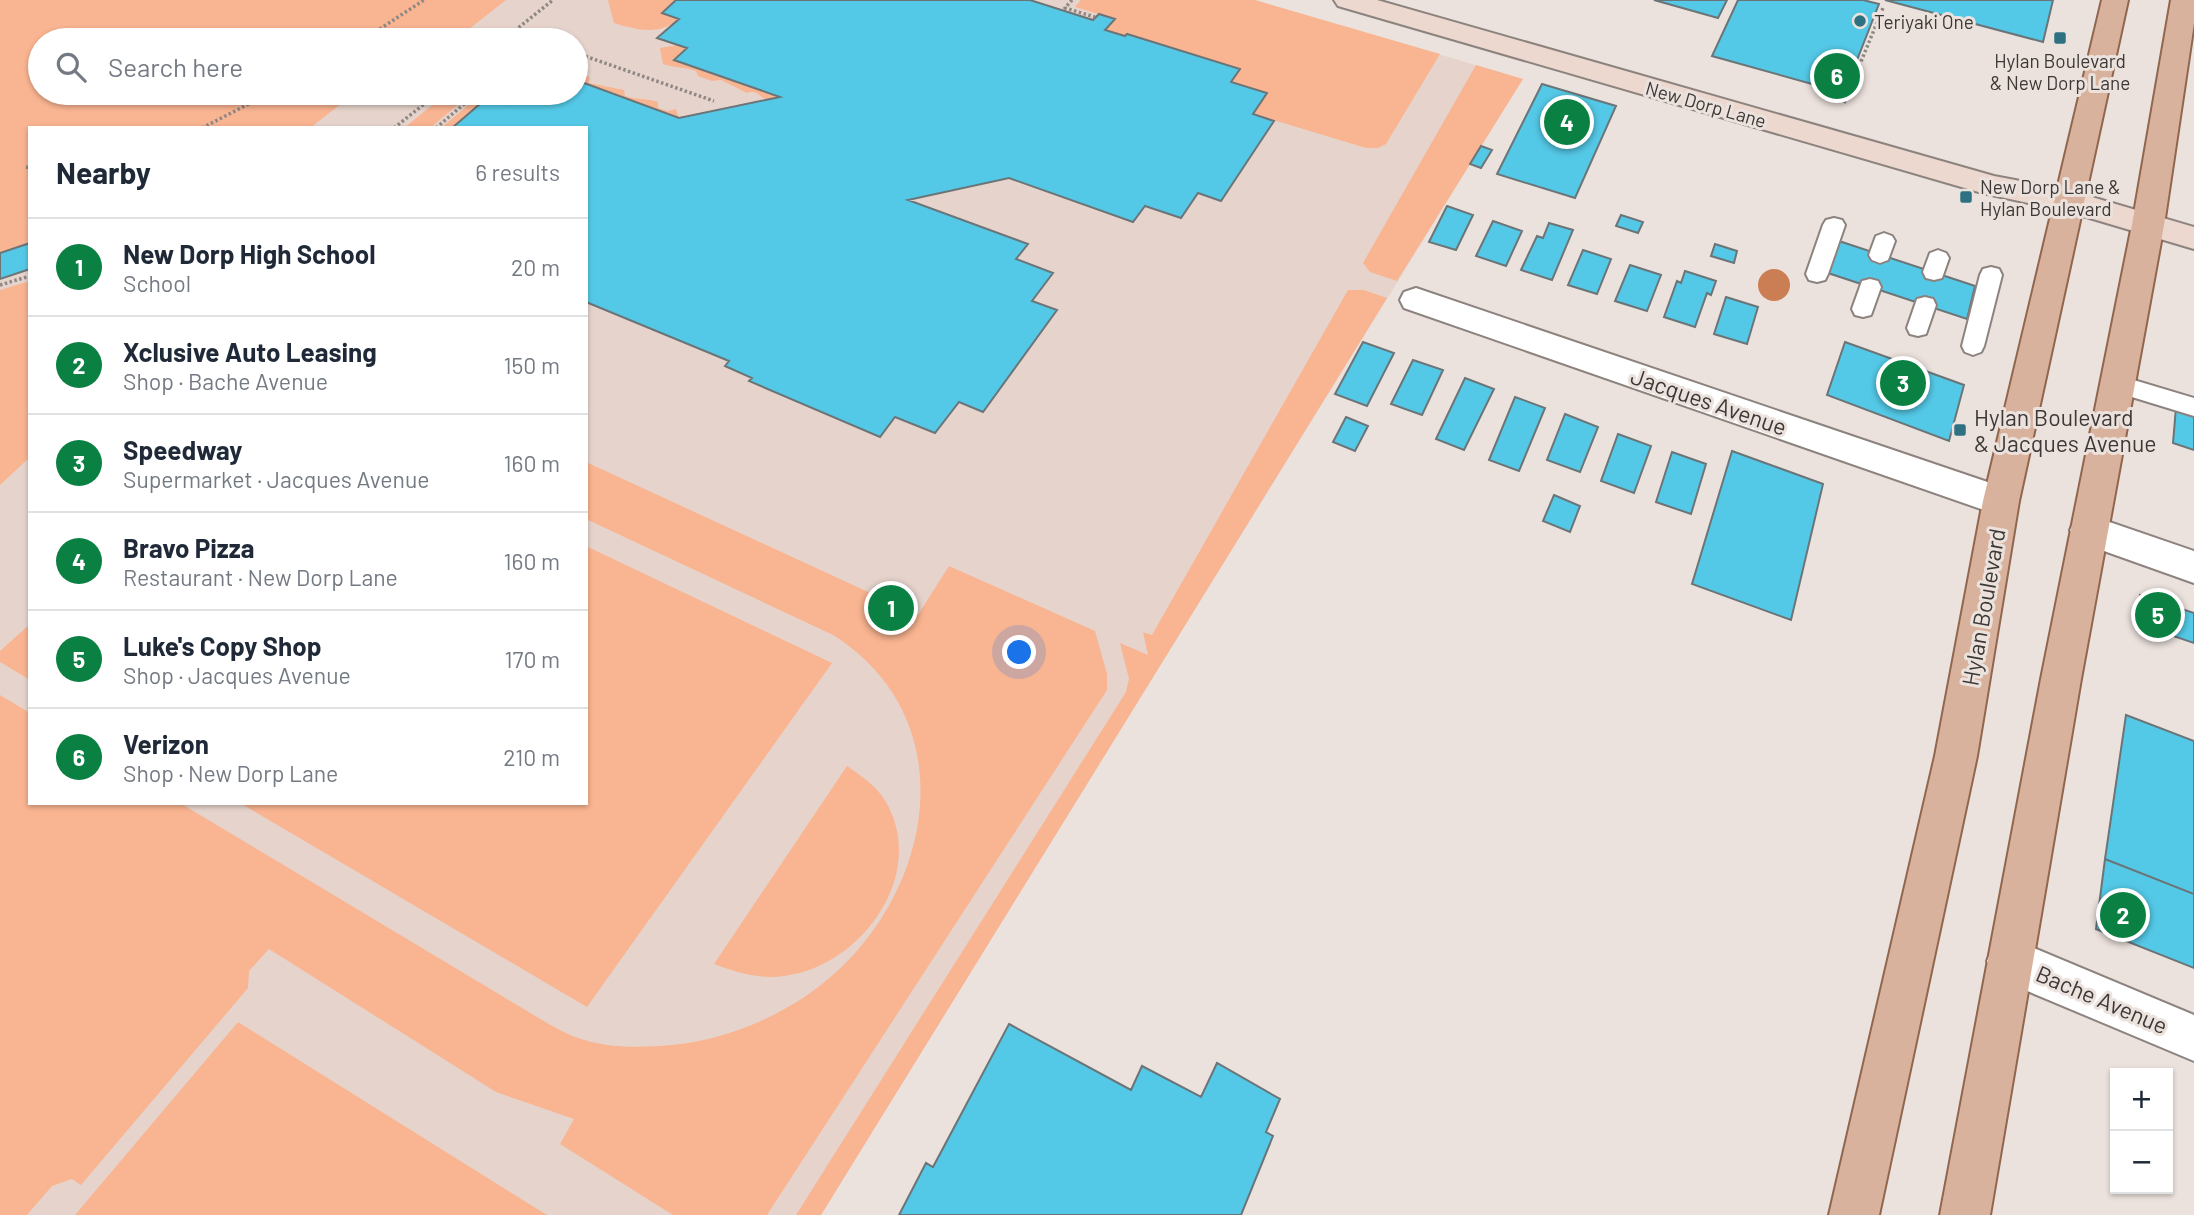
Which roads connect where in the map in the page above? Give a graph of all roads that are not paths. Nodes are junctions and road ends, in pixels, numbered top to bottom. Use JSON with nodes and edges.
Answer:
{"nodes":[{"id":1,"x":1346,"y":0,"type":"edge"},
{"id":2,"x":1422,"y":0,"type":"edge"},
{"id":3,"x":2115,"y":0,"type":"edge"},
{"id":4,"x":2185,"y":0,"type":"edge"},
{"id":5,"x":2068,"y":201,"type":"junction"},
{"id":6,"x":1834,"y":225,"type":"dead end"},
{"id":7,"x":2148,"y":225,"type":"junction"},
{"id":8,"x":2194,"y":238,"type":"edge"},
{"id":9,"x":1817,"y":274,"type":"dead end"},
{"id":10,"x":1991,"y":275,"type":"dead end"},
{"id":11,"x":1870,"y":287,"type":"dead end"},
{"id":12,"x":1416,"y":300,"type":"dead end"},
{"id":13,"x":1924,"y":305,"type":"dead end"},
{"id":14,"x":1863,"y":309,"type":"dead end"},
{"id":15,"x":1918,"y":328,"type":"dead end"},
{"id":16,"x":1973,"y":346,"type":"dead end"},
{"id":17,"x":2117,"y":384,"type":"junction"},
{"id":18,"x":2194,"y":407,"type":"edge"},
{"id":19,"x":2001,"y":501,"type":"junction"},
{"id":20,"x":2089,"y":530,"type":"junction"},
{"id":21,"x":2194,"y":567,"type":"edge"},
{"id":22,"x":2010,"y":961,"type":"junction"},
{"id":23,"x":2194,"y":1038,"type":"edge"},
{"id":24,"x":1854,"y":1215,"type":"edge"},
{"id":25,"x":1965,"y":1215,"type":"edge"}],
"edges":[{"from":1,"to":5,"type":"street","name":"New Dorp Lane"},
{"from":2,"to":5,"type":"street","name":"New Dorp Lane"},
{"from":3,"to":5,"type":"main road","name":"Hylan Boulevard"},
{"from":4,"to":7,"type":"main road"},
{"from":5,"to":7,"type":"street","name":"New Dorp Lane"},
{"from":5,"to":19,"type":"main road","name":"Hylan Boulevard"},
{"from":6,"to":9,"type":"lane"},
{"from":7,"to":8,"type":"street","name":"New Dorp Lane"},
{"from":7,"to":17,"type":"main road"},
{"from":10,"to":16,"type":"lane"},
{"from":11,"to":14,"type":"lane"},
{"from":12,"to":19,"type":"street","name":"Jacques Avenue"},
{"from":13,"to":15,"type":"lane"},
{"from":17,"to":18,"type":"lane"},
{"from":17,"to":20,"type":"main road"},
{"from":19,"to":24,"type":"main road","name":"Hylan Boulevard"},
{"from":20,"to":21,"type":"street"},
{"from":20,"to":22,"type":"main road"},
{"from":22,"to":23,"type":"street","name":"Bache Avenue"},
{"from":22,"to":25,"type":"main road"}]}
